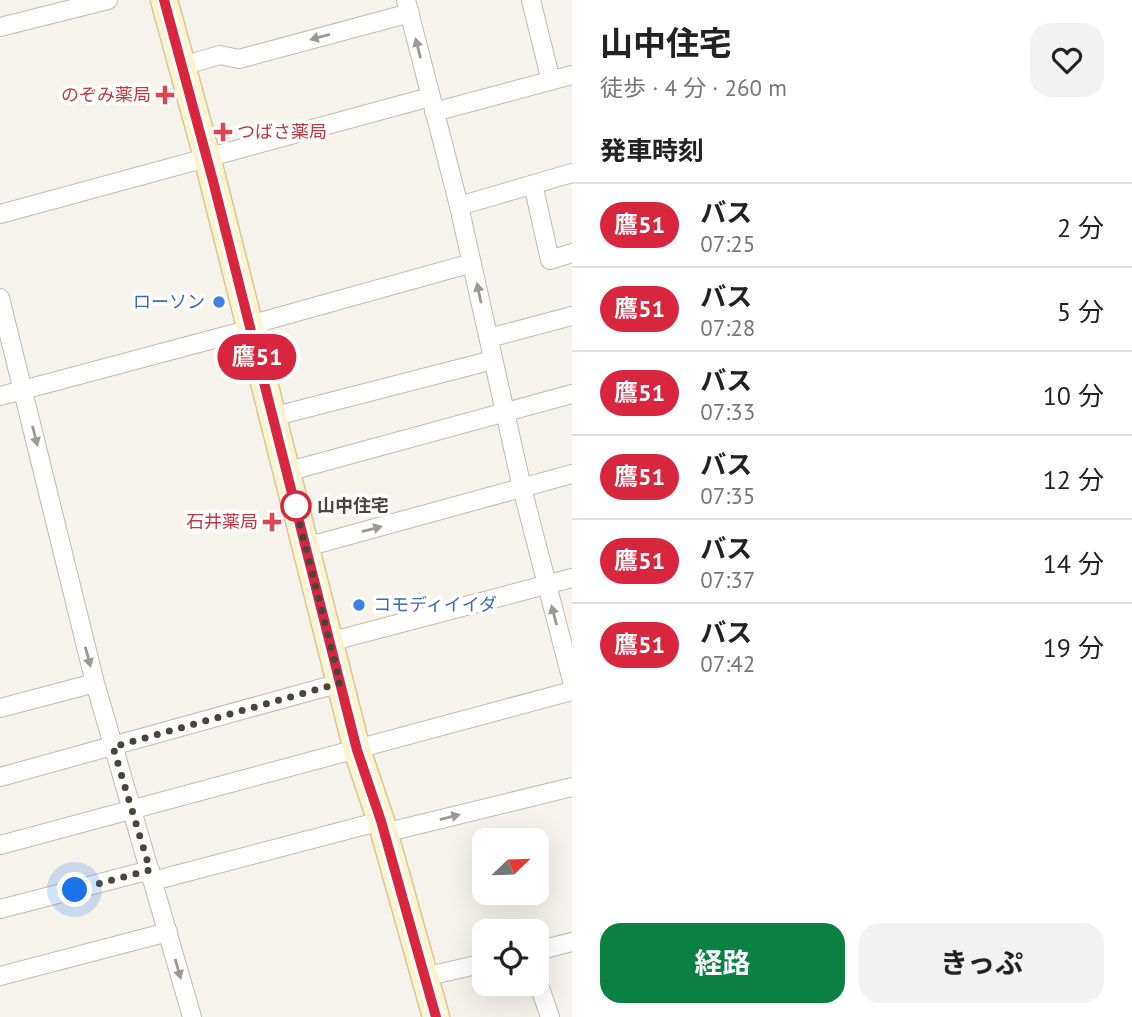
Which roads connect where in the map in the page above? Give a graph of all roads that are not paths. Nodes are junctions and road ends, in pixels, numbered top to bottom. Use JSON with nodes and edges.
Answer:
{"nodes":[{"id":1,"x":108,"y":0,"type":"edge"},
{"id":2,"x":164,"y":0,"type":"edge"},
{"id":3,"x":531,"y":0,"type":"edge"},
{"id":4,"x":408,"y":6,"type":"edge"},
{"id":5,"x":0,"y":27,"type":"edge"},
{"id":6,"x":182,"y":66,"type":"junction"},
{"id":7,"x":572,"y":75,"type":"edge"},
{"id":8,"x":551,"y":81,"type":"junction"},
{"id":9,"x":432,"y":104,"type":"junction"},
{"id":10,"x":207,"y":157,"type":"junction"},
{"id":11,"x":572,"y":173,"type":"edge"},
{"id":12,"x":533,"y":184,"type":"junction"},
{"id":13,"x":459,"y":206,"type":"junction"},
{"id":14,"x":0,"y":214,"type":"edge"},
{"id":15,"x":572,"y":253,"type":"edge"},
{"id":16,"x":472,"y":263,"type":"junction"},
{"id":17,"x":1,"y":304,"type":"edge"},
{"id":18,"x":572,"y":316,"type":"edge"},
{"id":19,"x":250,"y":327,"type":"junction"},
{"id":20,"x":489,"y":338,"type":"junction"},
{"id":21,"x":493,"y":360,"type":"junction"},
{"id":22,"x":24,"y":389,"type":"junction"},
{"id":23,"x":572,"y":394,"type":"edge"},
{"id":24,"x":0,"y":396,"type":"edge"},
{"id":25,"x":504,"y":413,"type":"junction"},
{"id":26,"x":272,"y":417,"type":"junction"},
{"id":27,"x":286,"y":472,"type":"junction"},
{"id":28,"x":572,"y":474,"type":"edge"},
{"id":29,"x":522,"y":488,"type":"junction"},
{"id":30,"x":306,"y":547,"type":"junction"},
{"id":31,"x":572,"y":578,"type":"edge"},
{"id":32,"x":546,"y":585,"type":"junction"},
{"id":33,"x":329,"y":642,"type":"junction"},
{"id":34,"x":572,"y":681,"type":"edge"},
{"id":35,"x":95,"y":683,"type":"junction"},
{"id":36,"x":340,"y":683,"type":"junction"},
{"id":37,"x":572,"y":691,"type":"edge"},
{"id":38,"x":0,"y":708,"type":"edge"},
{"id":39,"x":113,"y":747,"type":"junction"},
{"id":40,"x":357,"y":750,"type":"junction"},
{"id":41,"x":0,"y":778,"type":"edge"},
{"id":42,"x":572,"y":787,"type":"edge"},
{"id":43,"x":131,"y":810,"type":"junction"},
{"id":44,"x":382,"y":827,"type":"junction"},
{"id":45,"x":0,"y":845,"type":"edge"},
{"id":46,"x":152,"y":875,"type":"junction"},
{"id":47,"x":0,"y":909,"type":"edge"},
{"id":48,"x":168,"y":932,"type":"junction"},
{"id":49,"x":572,"y":942,"type":"edge"},
{"id":50,"x":549,"y":948,"type":"edge"},
{"id":51,"x":472,"y":966,"type":"edge"},
{"id":52,"x":0,"y":976,"type":"edge"},
{"id":53,"x":424,"y":977,"type":"junction"},
{"id":54,"x":543,"y":996,"type":"edge"},
{"id":55,"x":192,"y":1017,"type":"edge"},
{"id":56,"x":436,"y":1017,"type":"edge"},
{"id":57,"x":550,"y":1017,"type":"edge"}],
"edges":[{"from":1,"to":5,"type":"street"},
{"from":2,"to":6,"type":"street"},
{"from":3,"to":8,"type":"street"},
{"from":4,"to":6,"type":"street","one_way":true},
{"from":9,"to":4,"type":"street","one_way":true},
{"from":6,"to":10,"type":"street"},
{"from":7,"to":8,"type":"street"},
{"from":8,"to":9,"type":"street"},
{"from":9,"to":10,"type":"street"},
{"from":9,"to":13,"type":"street"},
{"from":10,"to":14,"type":"street"},
{"from":10,"to":19,"type":"street"},
{"from":11,"to":12,"type":"street"},
{"from":12,"to":13,"type":"street"},
{"from":12,"to":15,"type":"street"},
{"from":13,"to":16,"type":"street"},
{"from":16,"to":19,"type":"street"},
{"from":20,"to":16,"type":"street","one_way":true},
{"from":17,"to":22,"type":"street"},
{"from":18,"to":20,"type":"street"},
{"from":19,"to":22,"type":"street"},
{"from":19,"to":26,"type":"street"},
{"from":20,"to":21,"type":"street"},
{"from":21,"to":25,"type":"street"},
{"from":21,"to":26,"type":"street"},
{"from":22,"to":24,"type":"street"},
{"from":22,"to":35,"type":"street","one_way":true},
{"from":23,"to":25,"type":"street"},
{"from":25,"to":27,"type":"street"},
{"from":25,"to":29,"type":"street"},
{"from":26,"to":27,"type":"street"},
{"from":27,"to":30,"type":"street"},
{"from":28,"to":29,"type":"street"},
{"from":30,"to":29,"type":"street","one_way":true},
{"from":29,"to":32,"type":"street"},
{"from":30,"to":33,"type":"street"},
{"from":31,"to":32,"type":"street"},
{"from":32,"to":33,"type":"street"},
{"from":34,"to":32,"type":"street","one_way":true},
{"from":33,"to":36,"type":"street"},
{"from":35,"to":38,"type":"street"},
{"from":35,"to":39,"type":"street"},
{"from":36,"to":39,"type":"street"},
{"from":36,"to":40,"type":"street"},
{"from":37,"to":40,"type":"street"},
{"from":39,"to":41,"type":"street"},
{"from":39,"to":43,"type":"street"},
{"from":40,"to":43,"type":"street"},
{"from":40,"to":44,"type":"street"},
{"from":44,"to":42,"type":"street","one_way":true},
{"from":43,"to":45,"type":"street"},
{"from":43,"to":46,"type":"street"},
{"from":44,"to":46,"type":"street"},
{"from":44,"to":53,"type":"street"},
{"from":46,"to":47,"type":"street"},
{"from":46,"to":48,"type":"street"},
{"from":48,"to":52,"type":"street"},
{"from":48,"to":55,"type":"street","one_way":true},
{"from":49,"to":50,"type":"street"},
{"from":51,"to":53,"type":"street"},
{"from":53,"to":56,"type":"street"},
{"from":54,"to":57,"type":"street"}]}
